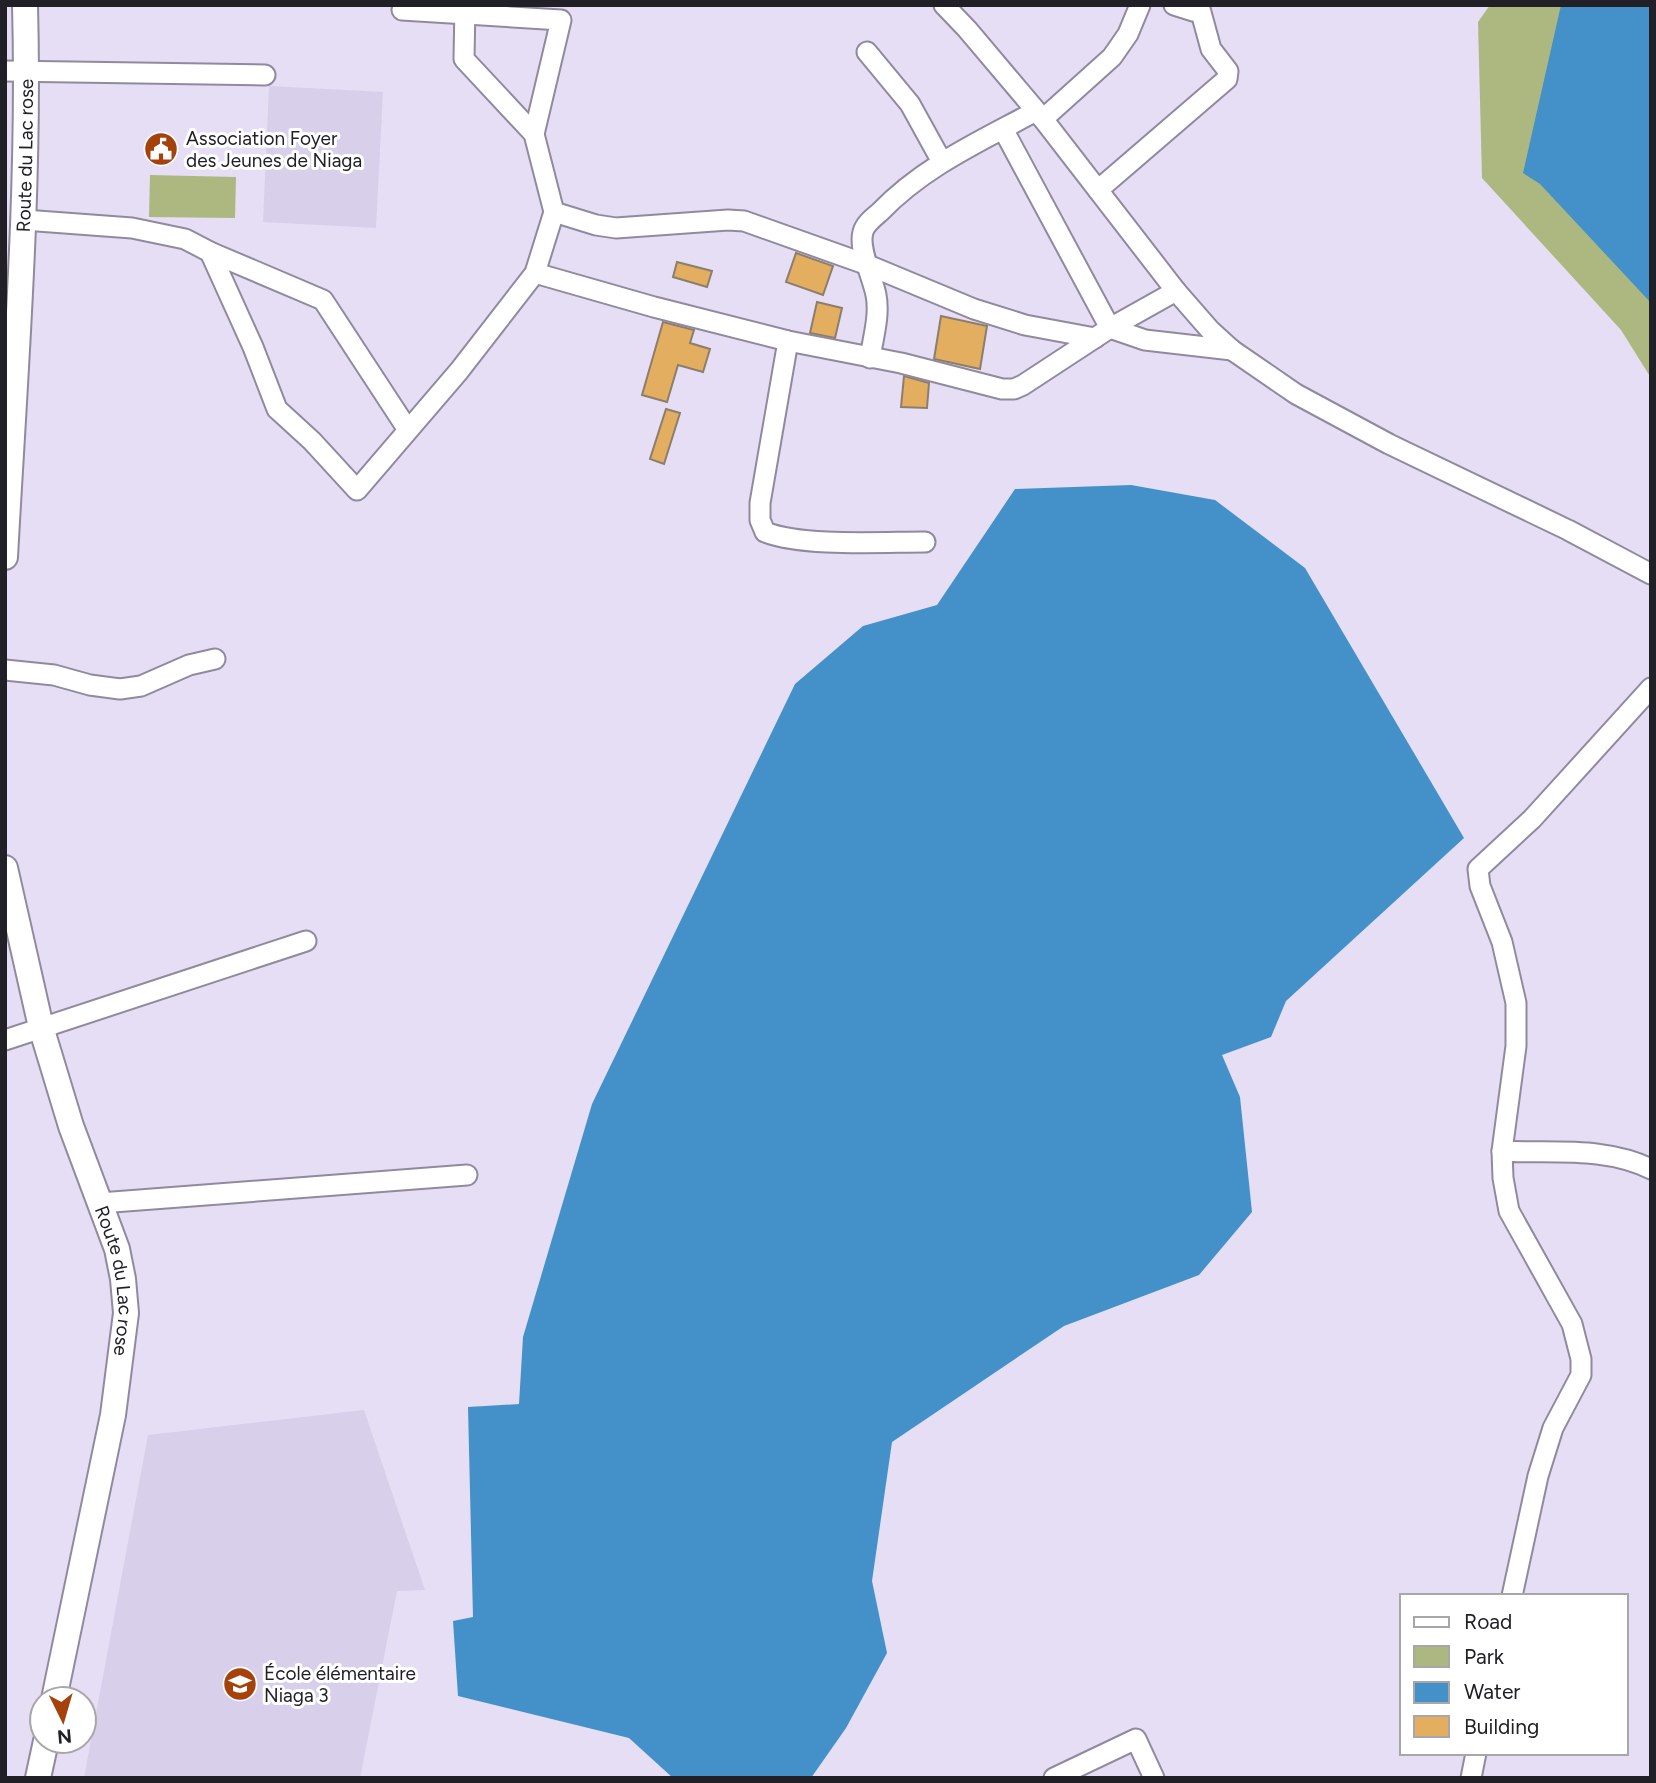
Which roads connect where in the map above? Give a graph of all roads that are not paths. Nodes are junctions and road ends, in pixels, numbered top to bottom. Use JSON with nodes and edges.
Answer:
{"nodes":[{"id":1,"x":25,"y":5,"type":"edge"},
{"id":2,"x":944,"y":5,"type":"edge"},
{"id":3,"x":1140,"y":5,"type":"edge"},
{"id":4,"x":1174,"y":5,"type":"edge"},
{"id":5,"x":1199,"y":5,"type":"edge"},
{"id":6,"x":402,"y":10,"type":"dead end"},
{"id":7,"x":465,"y":10,"type":"edge"},
{"id":8,"x":867,"y":52,"type":"dead end"},
{"id":9,"x":16,"y":71,"type":"edge"},
{"id":10,"x":265,"y":75,"type":"dead end"},
{"id":11,"x":1040,"y":115,"type":"junction"},
{"id":12,"x":1003,"y":129,"type":"junction"},
{"id":13,"x":534,"y":134,"type":"junction"},
{"id":14,"x":942,"y":162,"type":"junction"},
{"id":15,"x":1098,"y":190,"type":"junction"},
{"id":16,"x":554,"y":212,"type":"junction"},
{"id":17,"x":24,"y":220,"type":"junction"},
{"id":18,"x":210,"y":252,"type":"junction"},
{"id":19,"x":868,"y":265,"type":"junction"},
{"id":20,"x":535,"y":273,"type":"junction"},
{"id":21,"x":1176,"y":292,"type":"junction"},
{"id":22,"x":1102,"y":333,"type":"junction"},
{"id":23,"x":788,"y":341,"type":"junction"},
{"id":24,"x":1232,"y":350,"type":"junction"},
{"id":25,"x":11,"y":351,"type":"edge"},
{"id":26,"x":870,"y":358,"type":"junction"},
{"id":27,"x":408,"y":430,"type":"junction"},
{"id":28,"x":925,"y":542,"type":"dead end"},
{"id":29,"x":5,"y":557,"type":"edge"},
{"id":30,"x":1651,"y":574,"type":"edge"},
{"id":31,"x":215,"y":659,"type":"dead end"},
{"id":32,"x":5,"y":670,"type":"edge"},
{"id":33,"x":1651,"y":688,"type":"edge"},
{"id":34,"x":5,"y":868,"type":"edge"},
{"id":35,"x":306,"y":941,"type":"dead end"},
{"id":36,"x":41,"y":1027,"type":"junction"},
{"id":37,"x":5,"y":1040,"type":"edge"},
{"id":38,"x":1502,"y":1151,"type":"junction"},
{"id":39,"x":1651,"y":1168,"type":"edge"},
{"id":40,"x":467,"y":1175,"type":"dead end"},
{"id":41,"x":100,"y":1203,"type":"junction"},
{"id":42,"x":1512,"y":1594,"type":"edge"},
{"id":43,"x":57,"y":1685,"type":"edge"},
{"id":44,"x":43,"y":1755,"type":"edge"},
{"id":45,"x":1476,"y":1755,"type":"edge"},
{"id":46,"x":38,"y":1778,"type":"edge"},
{"id":47,"x":1054,"y":1778,"type":"edge"},
{"id":48,"x":1154,"y":1778,"type":"edge"},
{"id":49,"x":1471,"y":1778,"type":"edge"}],
"edges":[{"from":1,"to":9,"type":"main road","name":"Route du Lac rose"},
{"from":2,"to":11,"type":"street"},
{"from":3,"to":11,"type":"street"},
{"from":4,"to":5,"type":"street"},
{"from":5,"to":15,"type":"street"},
{"from":6,"to":7,"type":"street"},
{"from":7,"to":13,"type":"street"},
{"from":7,"to":13,"type":"street"},
{"from":8,"to":14,"type":"street"},
{"from":9,"to":10,"type":"street"},
{"from":9,"to":17,"type":"main road","name":"Route du Lac rose"},
{"from":11,"to":12,"type":"street"},
{"from":11,"to":15,"type":"street"},
{"from":12,"to":14,"type":"street"},
{"from":12,"to":22,"type":"street"},
{"from":13,"to":16,"type":"street"},
{"from":14,"to":19,"type":"street"},
{"from":15,"to":21,"type":"street"},
{"from":16,"to":19,"type":"street"},
{"from":16,"to":20,"type":"street"},
{"from":17,"to":18,"type":"street"},
{"from":17,"to":25,"type":"main road","name":"Route du Lac rose"},
{"from":18,"to":27,"type":"street"},
{"from":18,"to":27,"type":"street"},
{"from":19,"to":22,"type":"street"},
{"from":19,"to":26,"type":"street"},
{"from":20,"to":23,"type":"street"},
{"from":20,"to":27,"type":"street"},
{"from":21,"to":22,"type":"street"},
{"from":21,"to":24,"type":"street"},
{"from":22,"to":24,"type":"street"},
{"from":22,"to":26,"type":"street"},
{"from":23,"to":26,"type":"street"},
{"from":23,"to":28,"type":"street"},
{"from":24,"to":30,"type":"street"},
{"from":25,"to":29,"type":"main road","name":"Route du Lac rose"},
{"from":31,"to":32,"type":"street"},
{"from":33,"to":38,"type":"street"},
{"from":34,"to":36,"type":"main road","name":"Route du Lac rose"},
{"from":35,"to":36,"type":"street"},
{"from":36,"to":37,"type":"street"},
{"from":36,"to":41,"type":"main road","name":"Route du Lac rose"},
{"from":38,"to":39,"type":"street"},
{"from":38,"to":42,"type":"street"},
{"from":40,"to":41,"type":"street"},
{"from":41,"to":43,"type":"main road","name":"Route du Lac rose"},
{"from":44,"to":46,"type":"main road"},
{"from":45,"to":49,"type":"street"},
{"from":47,"to":48,"type":"street"}]}
